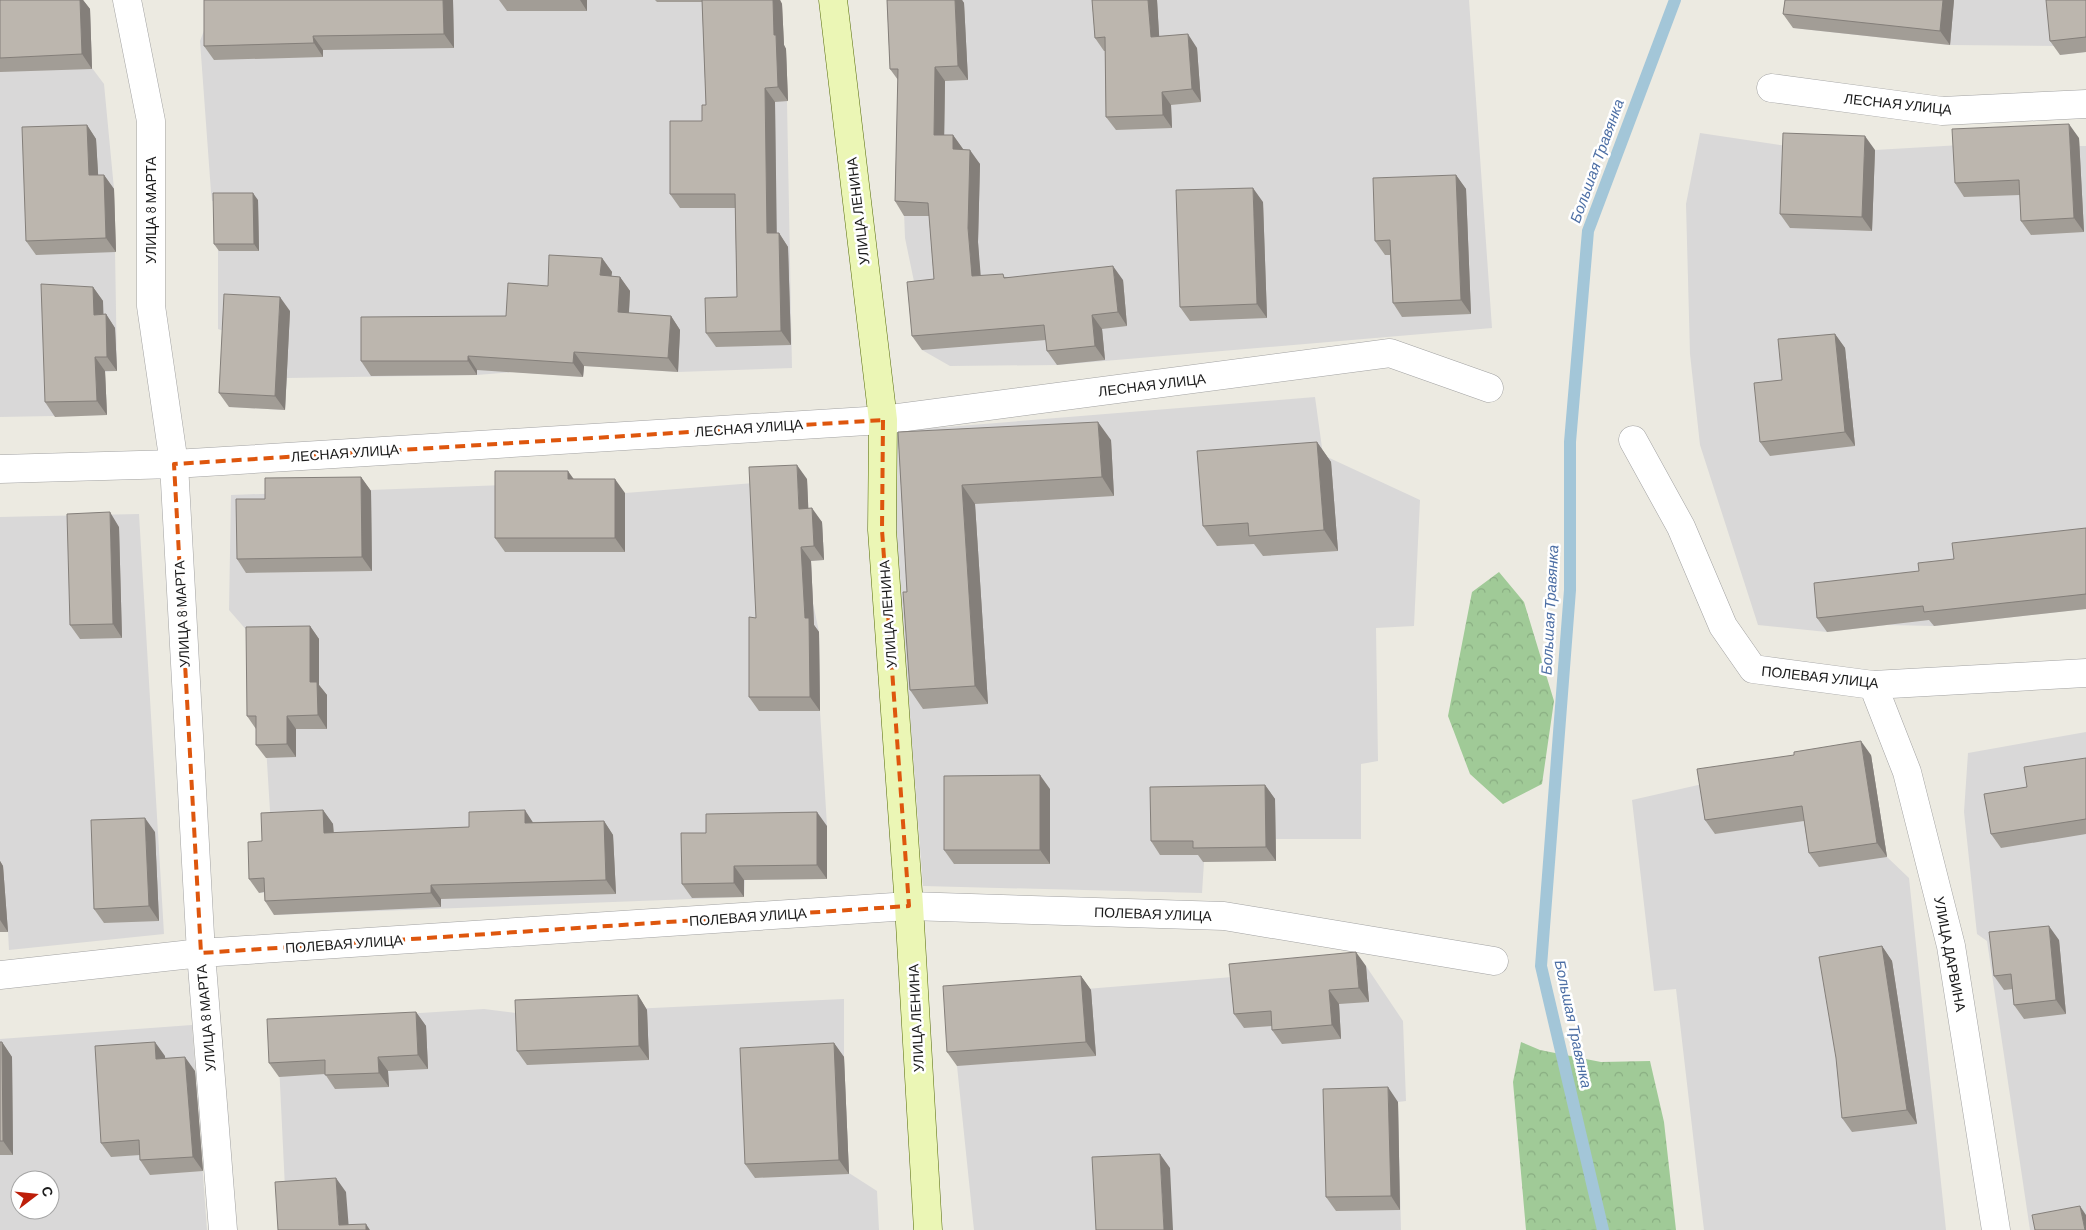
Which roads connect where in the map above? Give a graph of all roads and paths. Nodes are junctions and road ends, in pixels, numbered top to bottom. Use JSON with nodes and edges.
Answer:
{"nodes":[{"id":1,"x":127,"y":0,"type":"edge"},
{"id":2,"x":832,"y":0,"type":"edge"},
{"id":3,"x":1771,"y":88,"type":"dead end"},
{"id":4,"x":2086,"y":104,"type":"edge"},
{"id":5,"x":1489,"y":388,"type":"dead end"},
{"id":6,"x":883,"y":420,"type":"junction"},
{"id":7,"x":1633,"y":440,"type":"dead end"},
{"id":8,"x":174,"y":464,"type":"junction"},
{"id":9,"x":0,"y":469,"type":"edge"},
{"id":10,"x":2086,"y":673,"type":"edge"},
{"id":11,"x":1873,"y":685,"type":"junction"},
{"id":12,"x":909,"y":906,"type":"junction"},
{"id":13,"x":201,"y":953,"type":"junction"},
{"id":14,"x":1494,"y":961,"type":"dead end"},
{"id":15,"x":0,"y":975,"type":"edge"},
{"id":16,"x":223,"y":1230,"type":"edge"},
{"id":17,"x":928,"y":1230,"type":"edge"},
{"id":18,"x":1996,"y":1230,"type":"edge"}],
"edges":[{"from":1,"to":8,"type":"street","name":"УЛИЦА 8 МАРТА"},
{"from":2,"to":6,"type":"street","name":"УЛИЦА ЛЕНИНА"},
{"from":3,"to":4,"type":"street","name":"ЛЕСНАЯ УЛИЦА"},
{"from":5,"to":6,"type":"street","name":"ЛЕСНАЯ УЛИЦА"},
{"from":6,"to":8,"type":"street","name":"ЛЕСНАЯ УЛИЦА"},
{"from":6,"to":12,"type":"street","name":"УЛИЦА ЛЕНИНА"},
{"from":7,"to":11,"type":"street","name":"ПОЛЕВАЯ УЛИЦА"},
{"from":8,"to":9,"type":"street","name":"ЛЕСНАЯ УЛИЦА"},
{"from":8,"to":13,"type":"street","name":"УЛИЦА 8 МАРТА"},
{"from":10,"to":11,"type":"street","name":"ПОЛЕВАЯ УЛИЦА"},
{"from":11,"to":18,"type":"street","name":"УЛИЦА ДАРВИНА"},
{"from":12,"to":13,"type":"street","name":"ПОЛЕВАЯ УЛИЦА"},
{"from":12,"to":14,"type":"street","name":"ПОЛЕВАЯ УЛИЦА"},
{"from":12,"to":17,"type":"street","name":"УЛИЦА ЛЕНИНА"},
{"from":13,"to":15,"type":"street","name":"ПОЛЕВАЯ УЛИЦА"},
{"from":13,"to":16,"type":"street","name":"УЛИЦА 8 МАРТА"}]}
